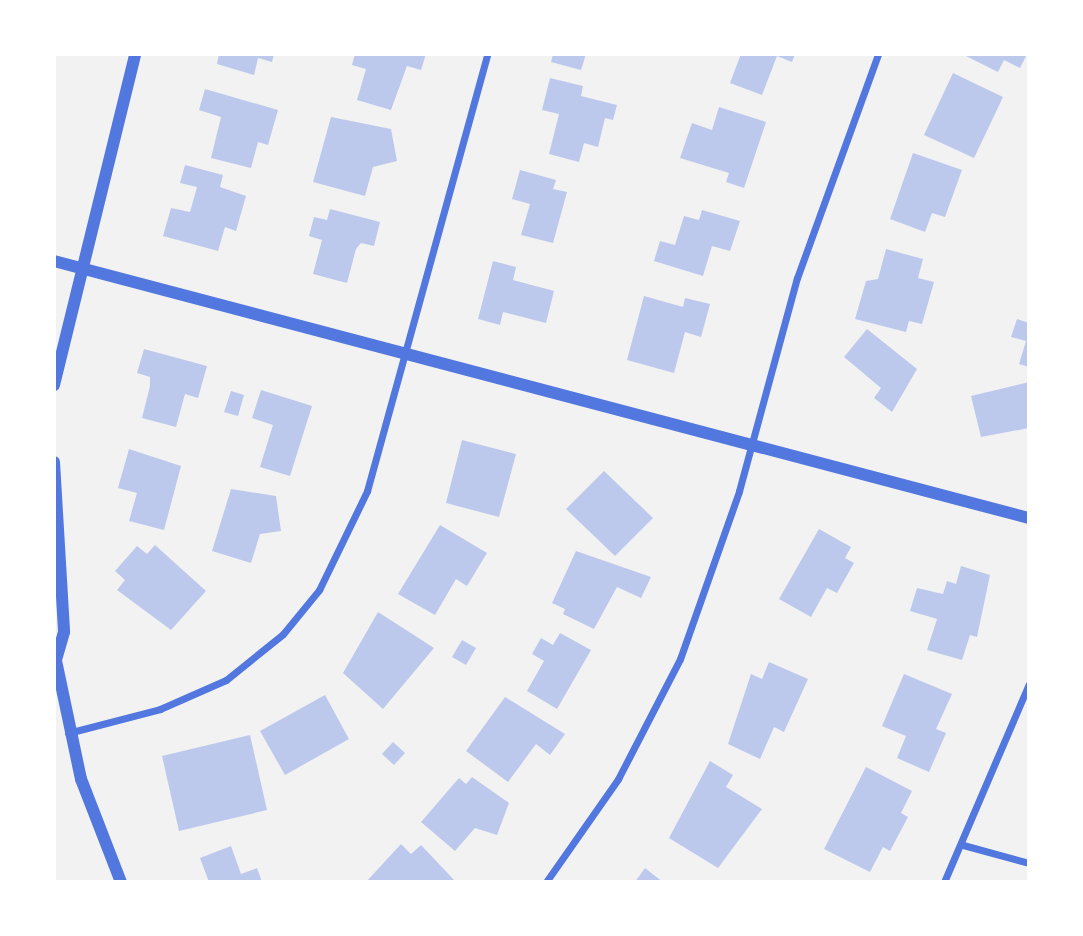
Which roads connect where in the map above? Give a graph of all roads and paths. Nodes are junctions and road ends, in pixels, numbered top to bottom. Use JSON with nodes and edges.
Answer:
{"nodes":[{"id":1,"x":135,"y":54,"type":"edge"},
{"id":2,"x":487,"y":54,"type":"edge"},
{"id":3,"x":878,"y":54,"type":"edge"},
{"id":4,"x":54,"y":261,"type":"edge"},
{"id":5,"x":79,"y":268,"type":"junction"},
{"id":6,"x":406,"y":356,"type":"junction"},
{"id":7,"x":54,"y":385,"type":"edge"},
{"id":8,"x":751,"y":443,"type":"junction"},
{"id":9,"x":54,"y":463,"type":"edge"},
{"id":10,"x":1029,"y":518,"type":"edge"},
{"id":11,"x":56,"y":654,"type":"edge"},
{"id":12,"x":1029,"y":684,"type":"edge"},
{"id":13,"x":68,"y":733,"type":"junction"},
{"id":14,"x":963,"y":845,"type":"junction"},
{"id":15,"x":108,"y":858,"type":"junction"},
{"id":16,"x":1029,"y":863,"type":"edge"},
{"id":17,"x":111,"y":882,"type":"edge"},
{"id":18,"x":121,"y":882,"type":"edge"},
{"id":19,"x":546,"y":882,"type":"edge"},
{"id":20,"x":944,"y":882,"type":"edge"}],
"edges":[{"from":1,"to":5,"type":"street"},
{"from":2,"to":6,"type":"street"},
{"from":3,"to":8,"type":"street"},
{"from":4,"to":5,"type":"street"},
{"from":5,"to":6,"type":"street"},
{"from":5,"to":7,"type":"street"},
{"from":6,"to":8,"type":"street"},
{"from":6,"to":13,"type":"street"},
{"from":8,"to":10,"type":"street"},
{"from":8,"to":19,"type":"street"},
{"from":9,"to":11,"type":"street"},
{"from":11,"to":13,"type":"street"},
{"from":12,"to":14,"type":"street"},
{"from":13,"to":15,"type":"street"},
{"from":14,"to":16,"type":"street"},
{"from":14,"to":20,"type":"street"},
{"from":15,"to":17,"type":"street"},
{"from":15,"to":18,"type":"street"}]}
